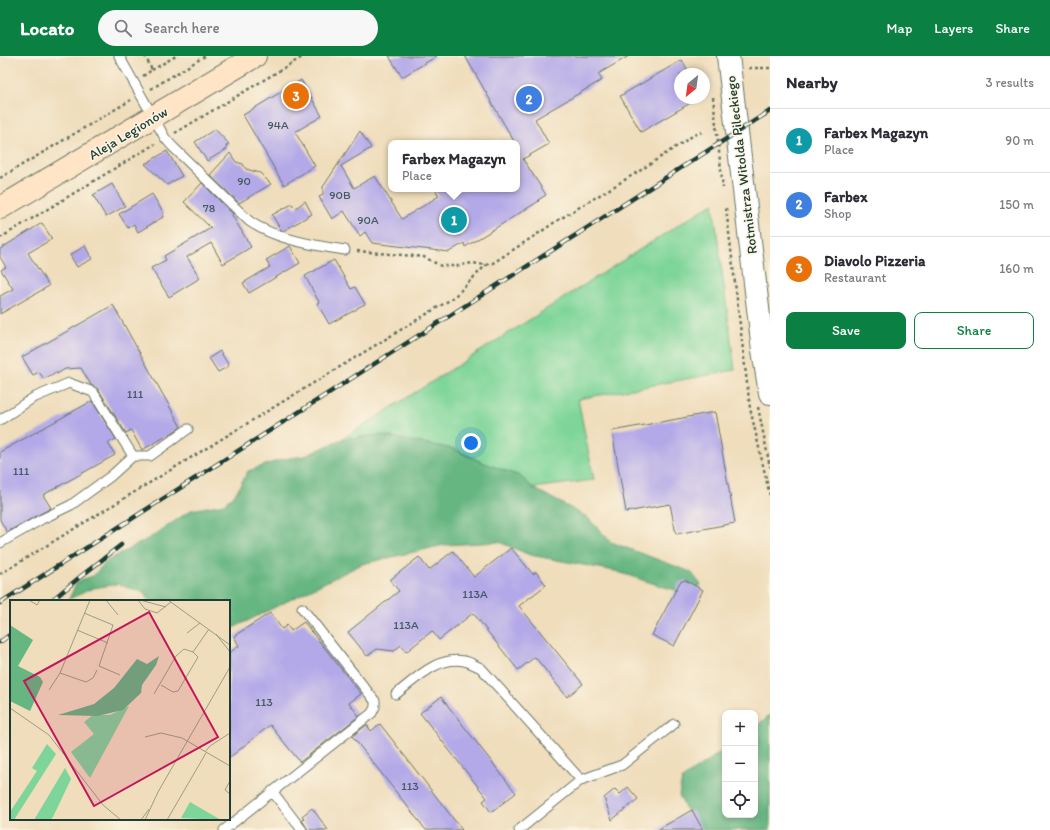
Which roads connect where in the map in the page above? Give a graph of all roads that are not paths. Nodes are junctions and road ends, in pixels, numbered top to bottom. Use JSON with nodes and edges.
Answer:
{"nodes":[{"id":1,"x":119,"y":56,"type":"edge"},
{"id":2,"x":255,"y":56,"type":"edge"},
{"id":3,"x":728,"y":56,"type":"edge"},
{"id":4,"x":153,"y":118,"type":"junction"},
{"id":5,"x":0,"y":208,"type":"edge"},
{"id":6,"x":345,"y":250,"type":"road end"},
{"id":7,"x":770,"y":393,"type":"edge"},
{"id":8,"x":0,"y":420,"type":"edge"},
{"id":9,"x":188,"y":429,"type":"dead end"},
{"id":10,"x":134,"y":456,"type":"junction"},
{"id":11,"x":0,"y":544,"type":"edge"},
{"id":12,"x":302,"y":608,"type":"dead end"},
{"id":13,"x":396,"y":694,"type":"dead end"},
{"id":14,"x":674,"y":724,"type":"dead end"},
{"id":15,"x":581,"y":780,"type":"junction"},
{"id":16,"x":272,"y":791,"type":"junction"},
{"id":17,"x":224,"y":830,"type":"edge"},
{"id":18,"x":302,"y":830,"type":"edge"},
{"id":19,"x":519,"y":830,"type":"edge"}],
"edges":[{"from":1,"to":4,"type":"lane"},
{"from":2,"to":4,"type":"main road","name":"Aleja Legionów"},
{"from":3,"to":7,"type":"street","name":"Rotmistrza Witolda Pileckiego"},
{"from":4,"to":5,"type":"main road","name":"Aleja Legionów"},
{"from":4,"to":6,"type":"lane"},
{"from":8,"to":10,"type":"lane"},
{"from":9,"to":10,"type":"lane"},
{"from":10,"to":11,"type":"lane"},
{"from":12,"to":16,"type":"lane"},
{"from":13,"to":15,"type":"lane"},
{"from":14,"to":15,"type":"lane"},
{"from":15,"to":19,"type":"lane"},
{"from":16,"to":17,"type":"lane"},
{"from":16,"to":18,"type":"lane"}]}
